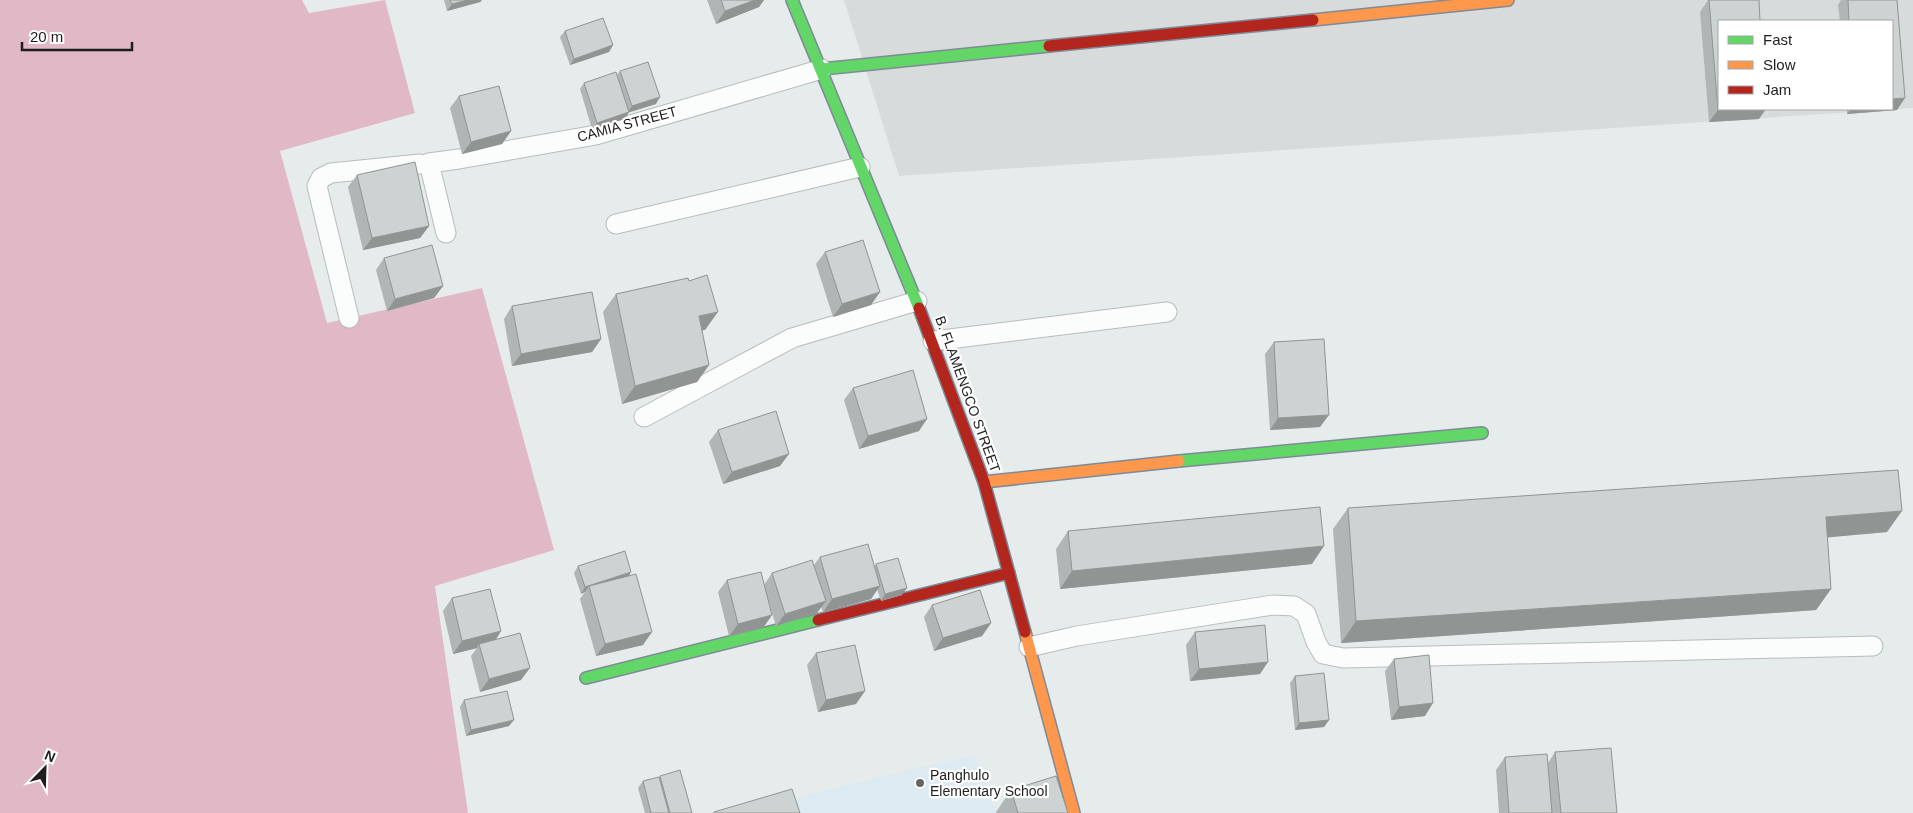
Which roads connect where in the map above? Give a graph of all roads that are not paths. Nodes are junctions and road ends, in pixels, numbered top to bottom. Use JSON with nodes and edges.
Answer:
{"nodes":[{"id":1,"x":792,"y":0,"type":"edge"},
{"id":2,"x":1508,"y":0,"type":"edge"},
{"id":3,"x":822,"y":69,"type":"junction"},
{"id":4,"x":429,"y":163,"type":"junction"},
{"id":5,"x":860,"y":167,"type":"junction"},
{"id":6,"x":616,"y":224,"type":"dead end"},
{"id":7,"x":446,"y":233,"type":"dead end"},
{"id":8,"x":917,"y":301,"type":"junction"},
{"id":9,"x":1167,"y":312,"type":"dead end"},
{"id":10,"x":349,"y":318,"type":"dead end"},
{"id":11,"x":933,"y":341,"type":"junction"},
{"id":12,"x":644,"y":418,"type":"dead end"},
{"id":13,"x":1482,"y":433,"type":"dead end"},
{"id":14,"x":984,"y":482,"type":"junction"},
{"id":15,"x":1009,"y":573,"type":"junction"},
{"id":16,"x":1873,"y":646,"type":"dead end"},
{"id":17,"x":1029,"y":647,"type":"junction"},
{"id":18,"x":586,"y":678,"type":"dead end"},
{"id":19,"x":1074,"y":813,"type":"edge"}],
"edges":[{"from":1,"to":3,"type":"street","name":"B. FLAMENGCO STREET"},
{"from":2,"to":3,"type":"street"},
{"from":3,"to":4,"type":"lane","name":"CAMIA STREET"},
{"from":3,"to":5,"type":"street","name":"B. FLAMENGCO STREET"},
{"from":4,"to":7,"type":"lane"},
{"from":4,"to":10,"type":"lane","name":"CAMIA STREET"},
{"from":5,"to":6,"type":"lane"},
{"from":5,"to":8,"type":"street","name":"B. FLAMENGCO STREET"},
{"from":8,"to":11,"type":"street","name":"B. FLAMENGCO STREET"},
{"from":8,"to":12,"type":"lane"},
{"from":9,"to":11,"type":"lane"},
{"from":11,"to":14,"type":"street","name":"B. FLAMENGCO STREET"},
{"from":13,"to":14,"type":"street"},
{"from":14,"to":15,"type":"street","name":"B. FLAMENGCO STREET"},
{"from":15,"to":17,"type":"street","name":"B. FLAMENGCO STREET"},
{"from":15,"to":18,"type":"street"},
{"from":16,"to":17,"type":"lane"},
{"from":17,"to":19,"type":"street","name":"B. FLAMENGCO STREET"}]}
